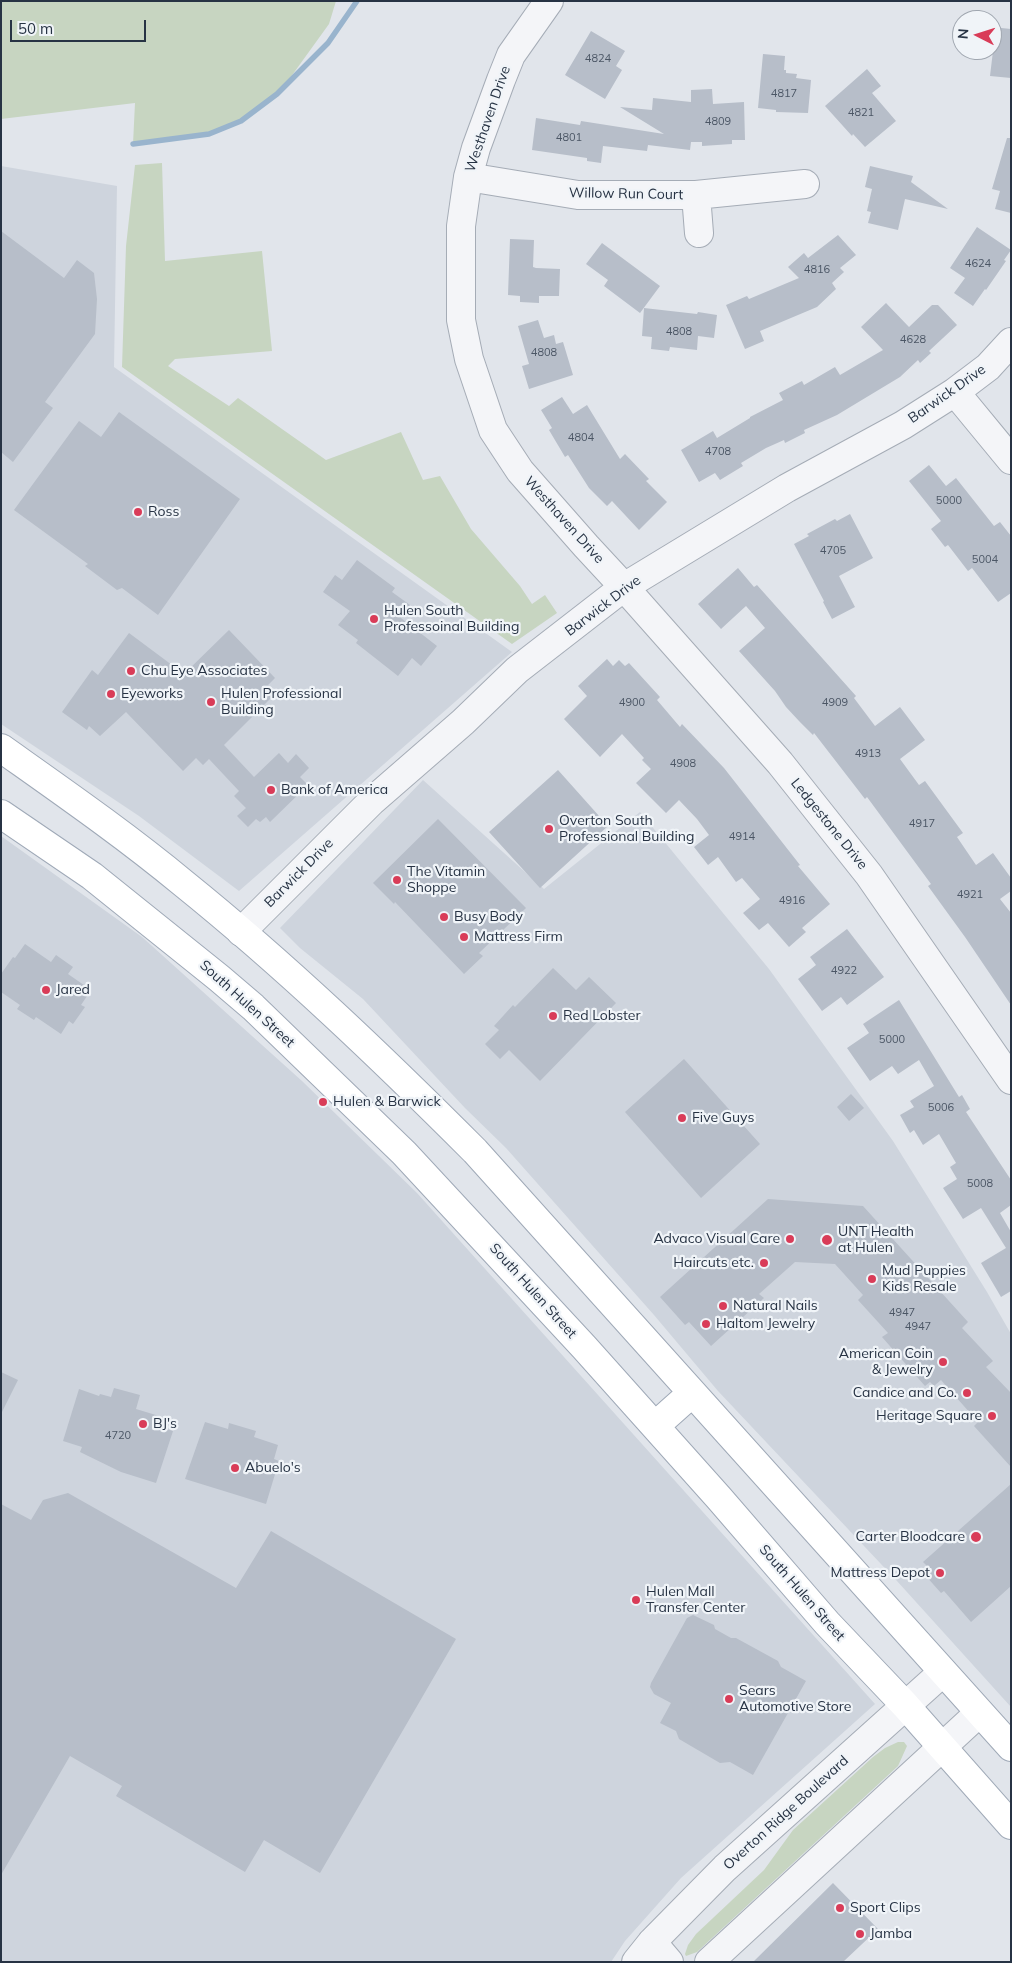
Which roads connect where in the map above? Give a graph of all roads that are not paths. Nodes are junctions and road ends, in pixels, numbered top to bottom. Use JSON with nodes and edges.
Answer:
{"nodes":[{"id":1,"x":549,"y":1,"type":"edge"},
{"id":2,"x":468,"y":177,"type":"junction"},
{"id":3,"x":805,"y":184,"type":"dead end"},
{"id":4,"x":696,"y":195,"type":"junction"},
{"id":5,"x":699,"y":233,"type":"dead end"},
{"id":6,"x":1011,"y":342,"type":"edge"},
{"id":7,"x":955,"y":392,"type":"junction"},
{"id":8,"x":1011,"y":460,"type":"edge"},
{"id":9,"x":624,"y":586,"type":"junction"},
{"id":10,"x":1,"y":748,"type":"edge"},
{"id":11,"x":1,"y":814,"type":"edge"},
{"id":12,"x":241,"y":932,"type":"junction"},
{"id":13,"x":1011,"y":1080,"type":"edge"},
{"id":14,"x":692,"y":1393,"type":"junction"},
{"id":15,"x":655,"y":1426,"type":"junction"},
{"id":16,"x":943,"y":1672,"type":"junction"},
{"id":17,"x":905,"y":1705,"type":"junction"},
{"id":18,"x":979,"y":1712,"type":"junction"},
{"id":19,"x":942,"y":1747,"type":"junction"},
{"id":20,"x":1011,"y":1747,"type":"edge"},
{"id":21,"x":1011,"y":1825,"type":"edge"},
{"id":22,"x":652,"y":1955,"type":"edge"},
{"id":23,"x":709,"y":1962,"type":"edge"}],
"edges":[{"from":1,"to":2,"type":"street","name":"Westhaven Drive"},
{"from":2,"to":4,"type":"street","name":"Willow Run Court"},
{"from":2,"to":9,"type":"street","name":"Westhaven Drive"},
{"from":3,"to":4,"type":"street","name":"Willow Run Court"},
{"from":4,"to":5,"type":"street","name":"Willow Run Court"},
{"from":6,"to":7,"type":"street","name":"Barwick Drive"},
{"from":7,"to":8,"type":"street"},
{"from":7,"to":9,"type":"street","name":"Barwick Drive"},
{"from":9,"to":12,"type":"street","name":"Barwick Drive"},
{"from":9,"to":13,"type":"street","name":"Ledgestone Drive"},
{"from":10,"to":12,"type":"main road"},
{"from":11,"to":15,"type":"main road","name":"South Hulen Street"},
{"from":12,"to":14,"type":"main road"},
{"from":14,"to":15,"type":"main road"},
{"from":14,"to":16,"type":"main road"},
{"from":15,"to":17,"type":"main road","name":"South Hulen Street"},
{"from":16,"to":17,"type":"street","name":"Overton Ridge Boulevard"},
{"from":16,"to":18,"type":"main road"},
{"from":17,"to":19,"type":"main road","name":"South Hulen Street"},
{"from":17,"to":22,"type":"street","name":"Overton Ridge Boulevard"},
{"from":18,"to":19,"type":"street"},
{"from":18,"to":20,"type":"main road"},
{"from":19,"to":21,"type":"main road","name":"South Hulen Street"},
{"from":19,"to":23,"type":"street"}]}
